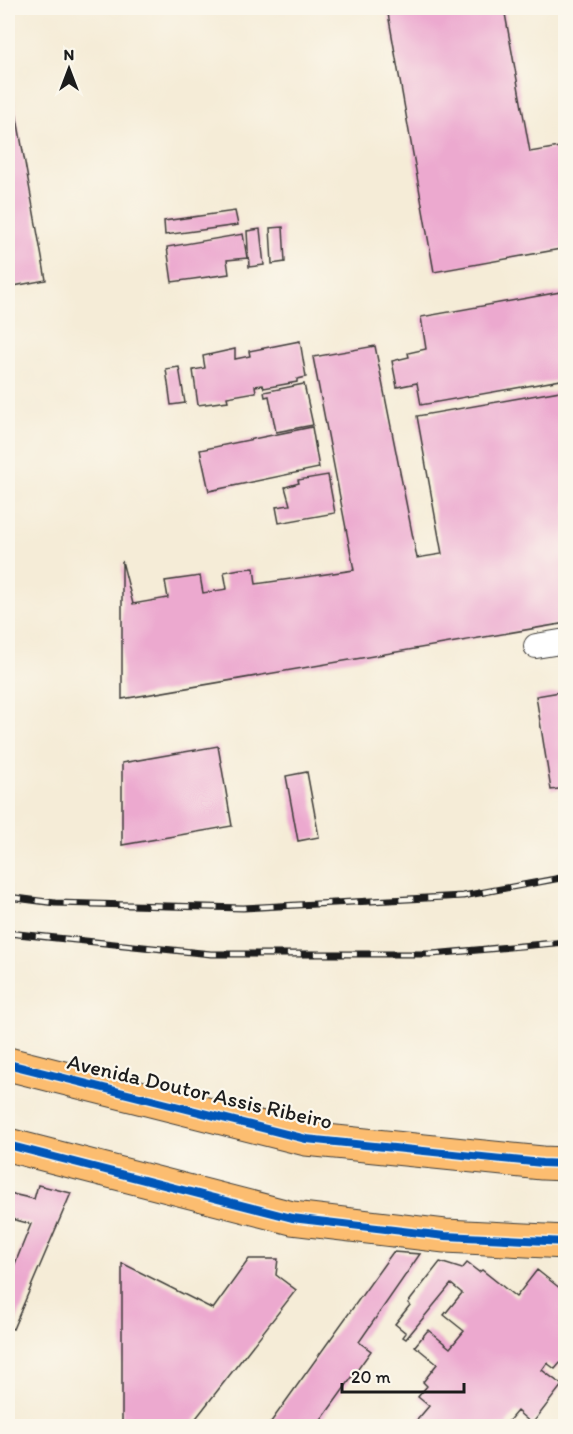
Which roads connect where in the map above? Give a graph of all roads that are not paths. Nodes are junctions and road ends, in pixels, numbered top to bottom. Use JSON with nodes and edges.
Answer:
{"nodes":[{"id":1,"x":566,"y":641,"type":"edge"},
{"id":2,"x":536,"y":646,"type":"dead end"},
{"id":3,"x":8,"y":1064,"type":"edge"},
{"id":4,"x":8,"y":1145,"type":"edge"},
{"id":5,"x":566,"y":1164,"type":"edge"},
{"id":6,"x":566,"y":1242,"type":"edge"}],
"edges":[{"from":1,"to":2,"type":"lane"},
{"from":3,"to":5,"type":"main road","name":"Avenida Doutor Assis Ribeiro"},
{"from":4,"to":6,"type":"main road"}]}
